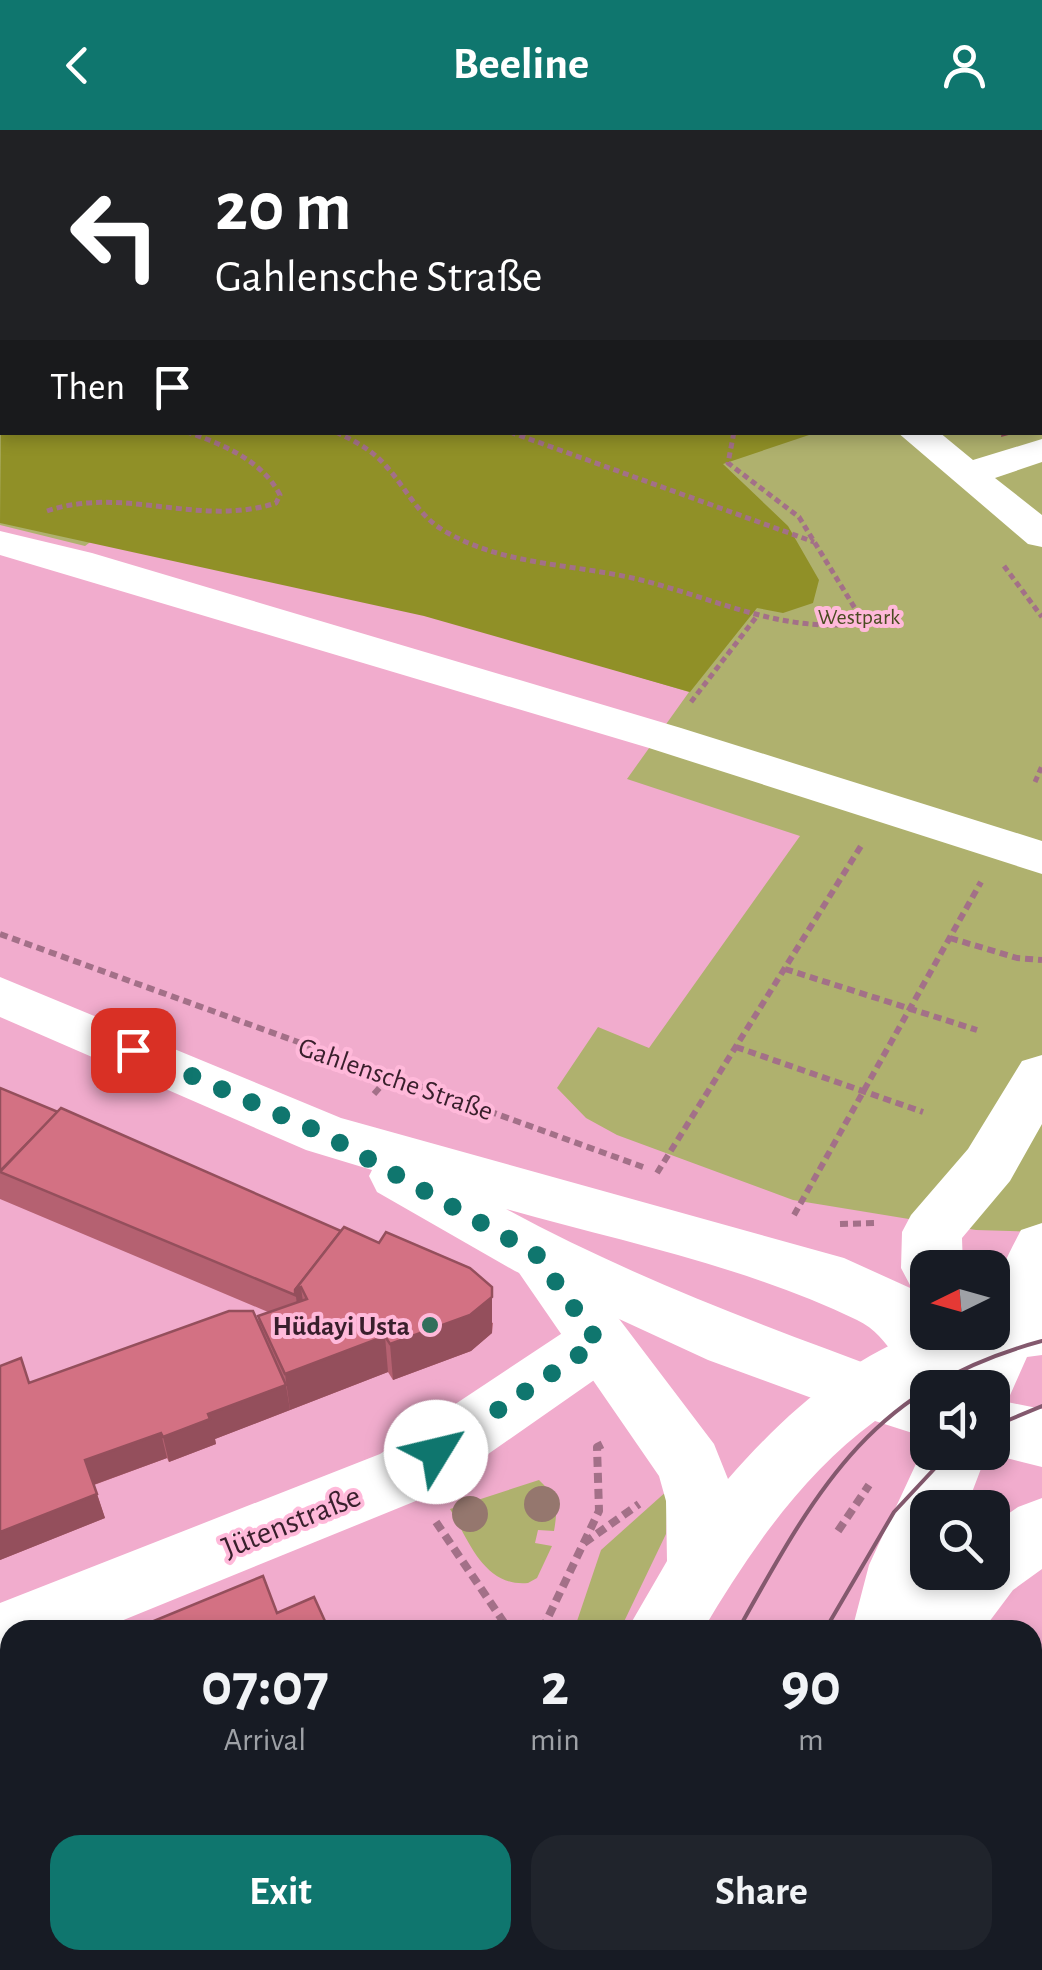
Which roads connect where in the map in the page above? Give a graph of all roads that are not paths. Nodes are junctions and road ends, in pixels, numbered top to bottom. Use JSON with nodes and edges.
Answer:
{"nodes":[{"id":1,"x":918,"y":435,"type":"edge"},
{"id":2,"x":1042,"y":450,"type":"edge"},
{"id":3,"x":964,"y":474,"type":"junction"},
{"id":4,"x":1042,"y":535,"type":"edge"},
{"id":5,"x":0,"y":543,"type":"edge"},
{"id":6,"x":1042,"y":858,"type":"edge"},
{"id":7,"x":0,"y":996,"type":"edge"},
{"id":8,"x":1042,"y":1074,"type":"edge"},
{"id":9,"x":326,"y":1135,"type":"junction"},
{"id":10,"x":1042,"y":1247,"type":"edge"},
{"id":11,"x":932,"y":1250,"type":"edge"},
{"id":12,"x":536,"y":1254,"type":"junction"},
{"id":13,"x":598,"y":1342,"type":"junction"},
{"id":14,"x":955,"y":1366,"type":"edge"},
{"id":15,"x":1010,"y":1431,"type":"edge"},
{"id":16,"x":1042,"y":1438,"type":"edge"},
{"id":17,"x":1042,"y":1529,"type":"edge"},
{"id":18,"x":910,"y":1553,"type":"edge"},
{"id":19,"x":1010,"y":1553,"type":"edge"},
{"id":20,"x":702,"y":1566,"type":"junction"},
{"id":21,"x":971,"y":1590,"type":"edge"},
{"id":22,"x":41,"y":1620,"type":"edge"},
{"id":23,"x":669,"y":1620,"type":"edge"},
{"id":24,"x":890,"y":1620,"type":"edge"},
{"id":25,"x":947,"y":1620,"type":"edge"}],
"edges":[{"from":1,"to":3,"type":"street"},
{"from":2,"to":3,"type":"street"},
{"from":3,"to":4,"type":"street"},
{"from":5,"to":6,"type":"street"},
{"from":7,"to":9,"type":"street"},
{"from":8,"to":11,"type":"street"},
{"from":9,"to":12,"type":"street"},
{"from":9,"to":14,"type":"street"},
{"from":10,"to":14,"type":"street"},
{"from":12,"to":13,"type":"street"},
{"from":12,"to":14,"type":"street"},
{"from":13,"to":20,"type":"street"},
{"from":13,"to":22,"type":"street","name":"Jütenstraße"},
{"from":14,"to":20,"type":"street"},
{"from":15,"to":16,"type":"street"},
{"from":17,"to":19,"type":"street"},
{"from":18,"to":24,"type":"street"},
{"from":20,"to":23,"type":"street"},
{"from":21,"to":25,"type":"street"}]}
